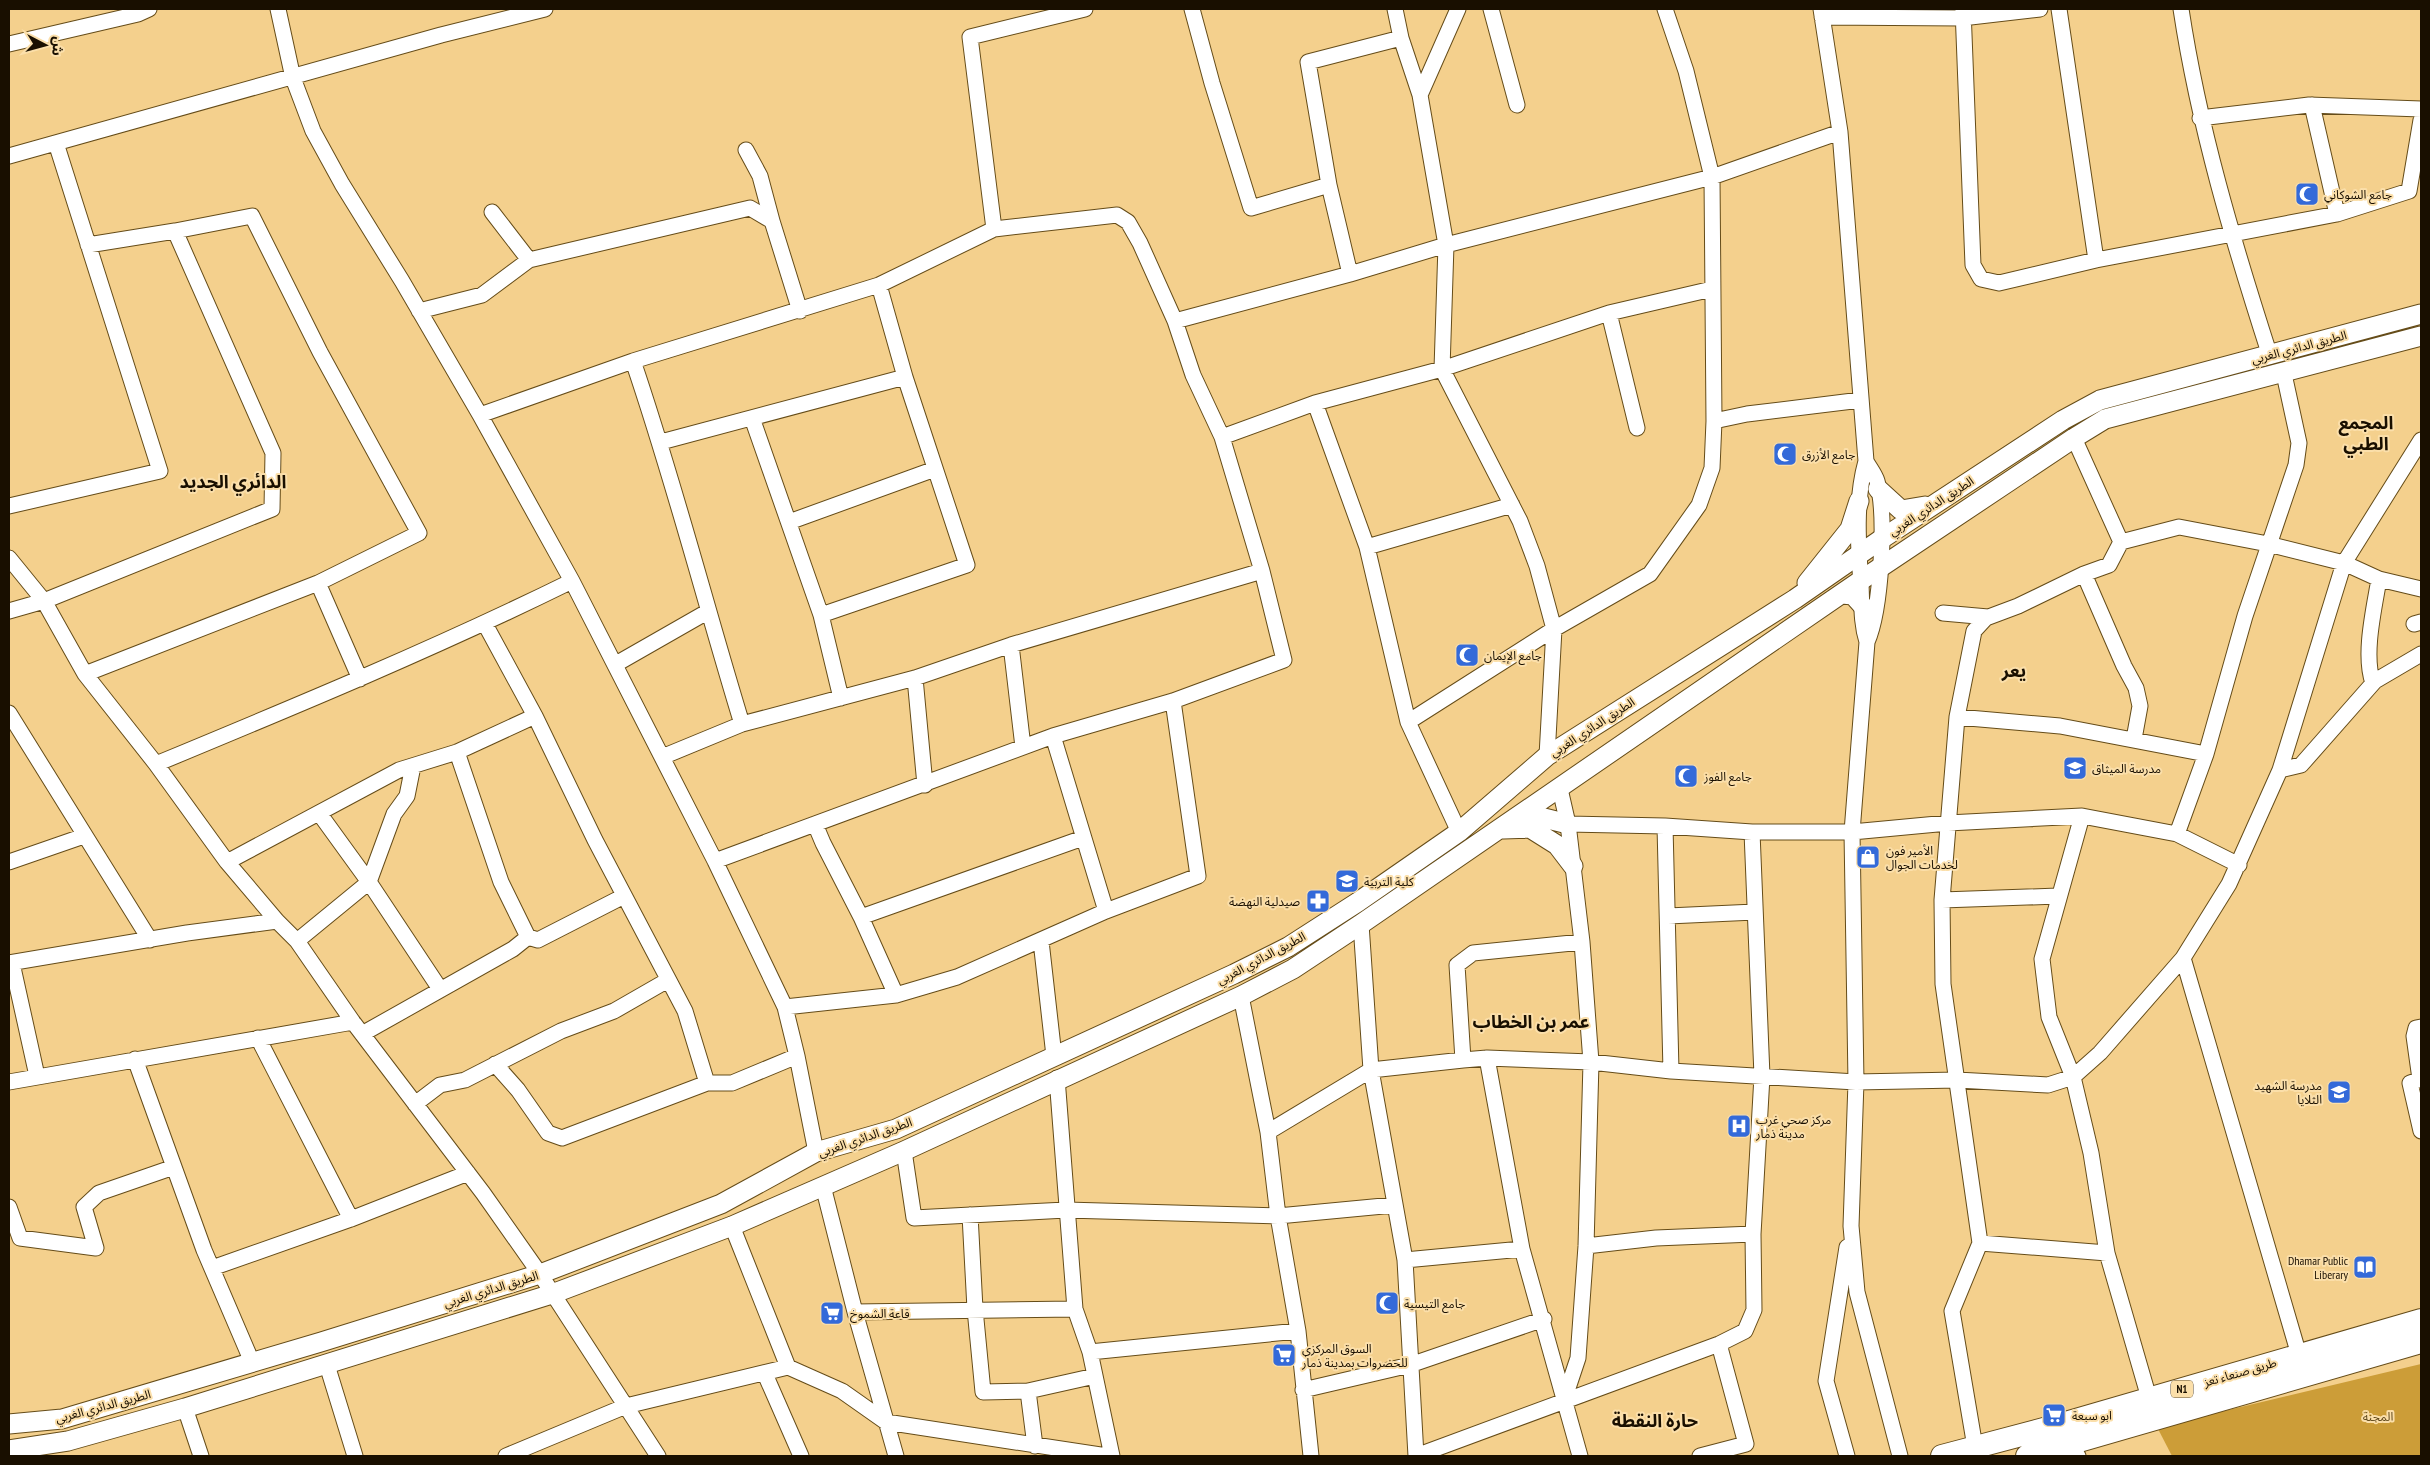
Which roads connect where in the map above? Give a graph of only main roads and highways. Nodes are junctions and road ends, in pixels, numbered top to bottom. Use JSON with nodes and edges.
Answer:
{"nodes":[{"id":1,"x":2421,"y":314,"type":"edge"},
{"id":2,"x":2421,"y":336,"type":"edge"},
{"id":3,"x":1878,"y":489,"type":"road end"},
{"id":4,"x":1859,"y":501,"type":"road end"},
{"id":5,"x":1932,"y":506,"type":"junction"},
{"id":6,"x":1842,"y":594,"type":"junction"},
{"id":7,"x":1795,"y":599,"type":"junction"},
{"id":8,"x":1862,"y":605,"type":"road end"},
{"id":9,"x":1568,"y":824,"type":"road end"},
{"id":10,"x":1502,"y":829,"type":"junction"},
{"id":11,"x":1573,"y":866,"type":"road end"},
{"id":12,"x":1358,"y":902,"type":"junction"},
{"id":13,"x":1362,"y":924,"type":"junction"},
{"id":14,"x":1054,"y":1056,"type":"junction"},
{"id":15,"x":1057,"y":1078,"type":"junction"},
{"id":16,"x":721,"y":1204,"type":"junction"},
{"id":17,"x":732,"y":1226,"type":"junction"},
{"id":18,"x":2421,"y":1320,"type":"edge"},
{"id":19,"x":2421,"y":1342,"type":"edge"},
{"id":20,"x":9,"y":1424,"type":"edge"},
{"id":21,"x":9,"y":1450,"type":"edge"},
{"id":22,"x":2075,"y":1453,"type":"edge"},
{"id":23,"x":1942,"y":1456,"type":"edge"},
{"id":24,"x":2027,"y":1456,"type":"edge"}],
"edges":[{"from":1,"to":5,"type":"main road","name":"الطريق الدائري الغربي"},
{"from":2,"to":6,"type":"main road","name":"الطريق الدائري الغربي"},
{"from":3,"to":5,"type":"main road"},
{"from":4,"to":7,"type":"main road"},
{"from":5,"to":7,"type":"main road","name":"الطريق الدائري الغربي"},
{"from":6,"to":8,"type":"main road"},
{"from":6,"to":10,"type":"main road","name":"الطريق الدائري الغربي"},
{"from":7,"to":12,"type":"main road","name":"الطريق الدائري الغربي"},
{"from":9,"to":10,"type":"main road"},
{"from":10,"to":11,"type":"main road"},
{"from":10,"to":13,"type":"main road","name":"الطريق الدائري الغربي"},
{"from":12,"to":13,"type":"main road"},
{"from":12,"to":14,"type":"main road","name":"الطريق الدائري الغربي"},
{"from":13,"to":15,"type":"main road","name":"الطريق الدائري الغربي"},
{"from":14,"to":15,"type":"main road"},
{"from":14,"to":16,"type":"main road","name":"الطريق الدائري الغربي"},
{"from":15,"to":17,"type":"main road","name":"الطريق الدائري الغربي"},
{"from":16,"to":17,"type":"main road"},
{"from":16,"to":20,"type":"main road","name":"الطريق الدائري الغربي"},
{"from":17,"to":21,"type":"main road","name":"الطريق الدائري الغربي"},
{"from":18,"to":23,"type":"highway","name":"طريق صنعاء تعز","number":"N1"},
{"from":19,"to":22,"type":"highway","name":"طريق صنعاء تعز","number":"N1"},
{"from":22,"to":24,"type":"highway","name":"طريق صنعاء تعز","number":"N1"}]}
